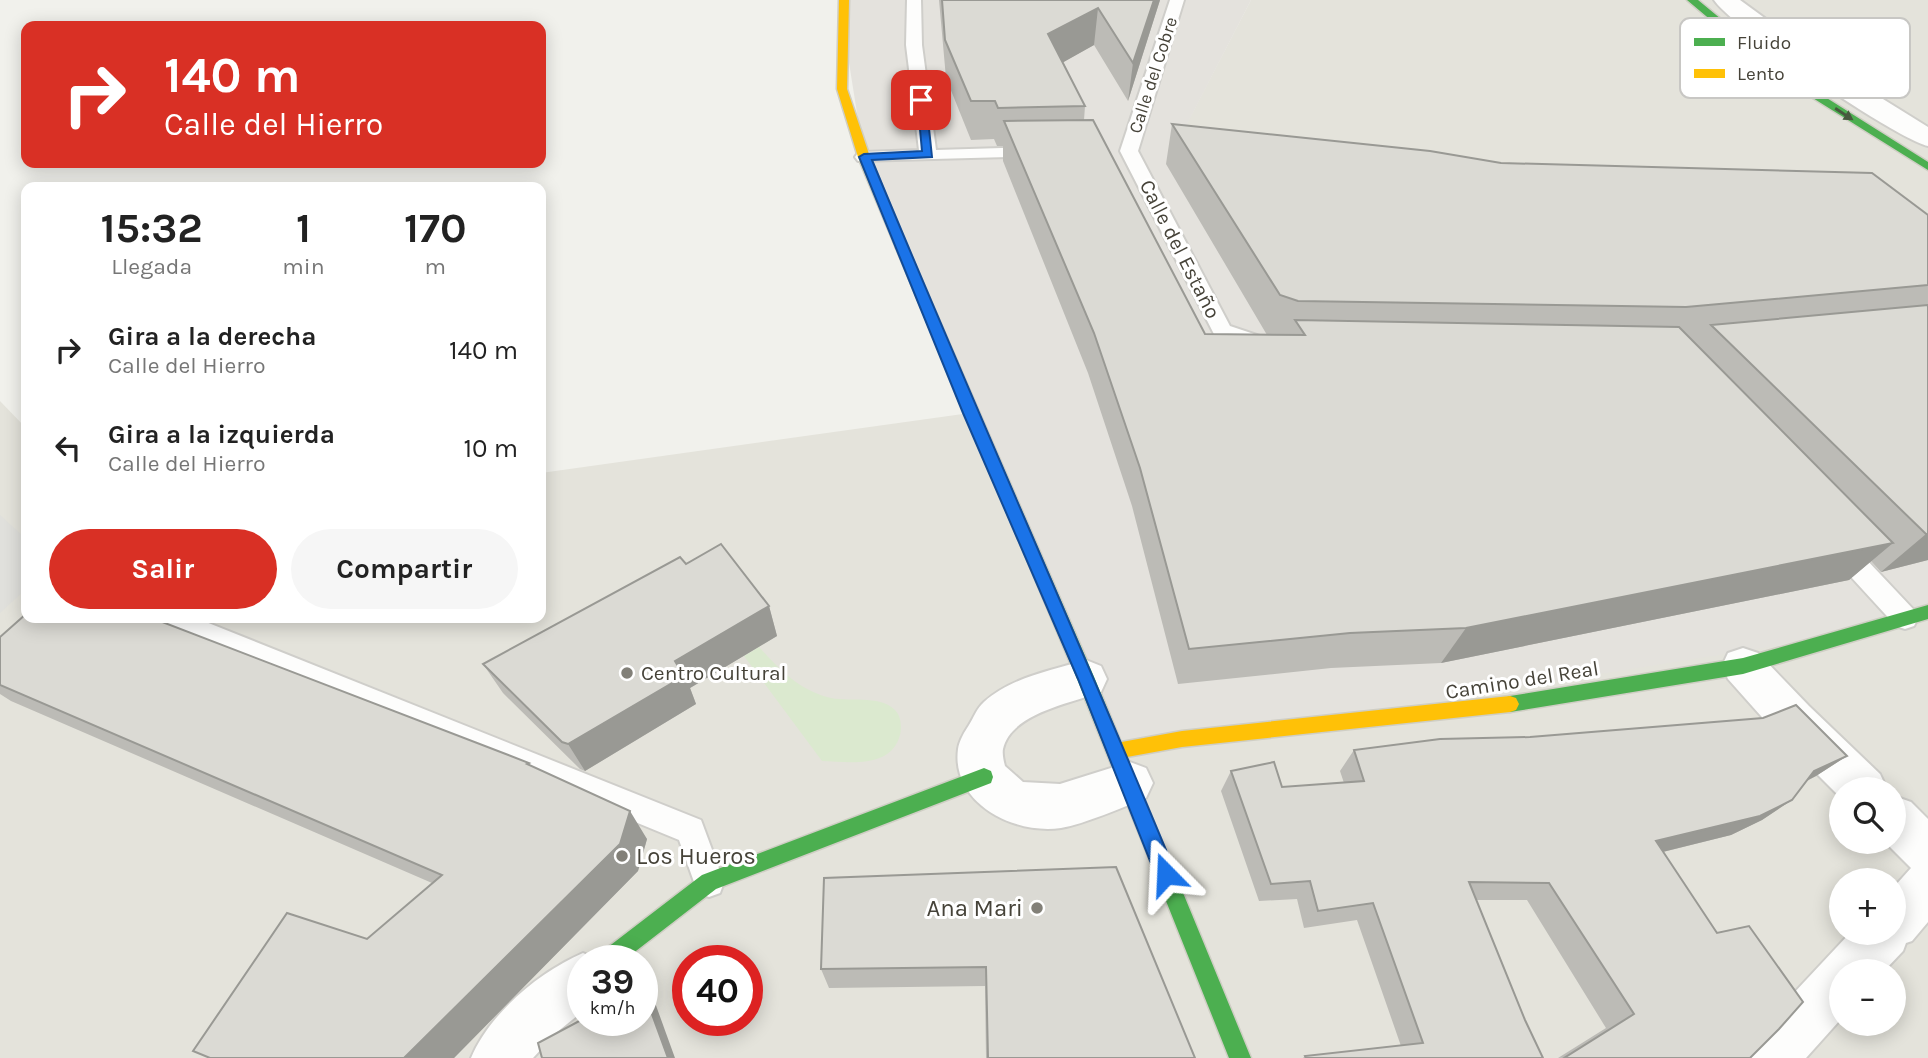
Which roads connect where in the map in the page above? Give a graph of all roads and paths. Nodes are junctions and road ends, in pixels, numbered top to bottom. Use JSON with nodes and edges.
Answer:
{"nodes":[{"id":1,"x":844,"y":0,"type":"edge"},
{"id":2,"x":914,"y":0,"type":"edge"},
{"id":3,"x":1177,"y":0,"type":"edge"},
{"id":4,"x":1692,"y":0,"type":"edge"},
{"id":5,"x":1726,"y":0,"type":"edge"},
{"id":6,"x":1714,"y":18,"type":"edge"},
{"id":7,"x":1748,"y":18,"type":"edge"},
{"id":8,"x":1819,"y":98,"type":"edge"},
{"id":9,"x":1859,"y":98,"type":"edge"},
{"id":10,"x":1928,"y":138,"type":"edge"},
{"id":11,"x":1122,"y":151,"type":"joint"},
{"id":12,"x":1048,"y":152,"type":"edge"},
{"id":13,"x":928,"y":154,"type":"junction"},
{"id":14,"x":864,"y":157,"type":"junction"},
{"id":15,"x":1928,"y":167,"type":"edge"},
{"id":16,"x":1284,"y":351,"type":"edge"},
{"id":17,"x":1827,"y":534,"type":"edge"},
{"id":18,"x":1917,"y":615,"type":"edge"},
{"id":19,"x":180,"y":623,"type":"edge"},
{"id":20,"x":1743,"y":666,"type":"junction"},
{"id":21,"x":1087,"y":679,"type":"junction"},
{"id":22,"x":1123,"y":767,"type":"junction"},
{"id":23,"x":984,"y":777,"type":"junction"},
{"id":24,"x":1852,"y":777,"type":"edge"},
{"id":25,"x":1906,"y":830,"type":"edge"},
{"id":26,"x":1928,"y":852,"type":"edge"},
{"id":27,"x":709,"y":882,"type":"junction"},
{"id":28,"x":1928,"y":885,"type":"edge"},
{"id":29,"x":1906,"y":910,"type":"edge"},
{"id":30,"x":627,"y":945,"type":"edge"},
{"id":31,"x":1874,"y":945,"type":"edge"},
{"id":32,"x":1860,"y":959,"type":"edge"},
{"id":33,"x":567,"y":991,"type":"edge"},
{"id":34,"x":1829,"y":993,"type":"edge"},
{"id":35,"x":498,"y":1058,"type":"edge"},
{"id":36,"x":1240,"y":1058,"type":"edge"},
{"id":37,"x":1770,"y":1058,"type":"edge"}],
"edges":[{"from":1,"to":14,"type":"street"},
{"from":2,"to":13,"type":"lane"},
{"from":3,"to":11,"type":"lane","name":"Calle del Cobre"},
{"from":4,"to":6,"type":"street","one_way":true},
{"from":5,"to":7,"type":"street"},
{"from":8,"to":15,"type":"street","one_way":true},
{"from":9,"to":10,"type":"street"},
{"from":11,"to":16,"type":"lane","name":"Calle del Estaño"},
{"from":12,"to":13,"type":"lane"},
{"from":13,"to":14,"type":"lane"},
{"from":14,"to":21,"type":"street"},
{"from":17,"to":18,"type":"lane"},
{"from":18,"to":20,"type":"street","name":"Camino del Real"},
{"from":19,"to":27,"type":"lane"},
{"from":20,"to":22,"type":"street","name":"Camino del Real"},
{"from":20,"to":24,"type":"street"},
{"from":21,"to":22,"type":"street"},
{"from":21,"to":23,"type":"street"},
{"from":22,"to":23,"type":"street"},
{"from":22,"to":36,"type":"street"},
{"from":23,"to":27,"type":"street"},
{"from":25,"to":26,"type":"street"},
{"from":27,"to":30,"type":"street"},
{"from":28,"to":29,"type":"street"},
{"from":31,"to":32,"type":"street"},
{"from":33,"to":35,"type":"street"},
{"from":34,"to":37,"type":"street"}]}
